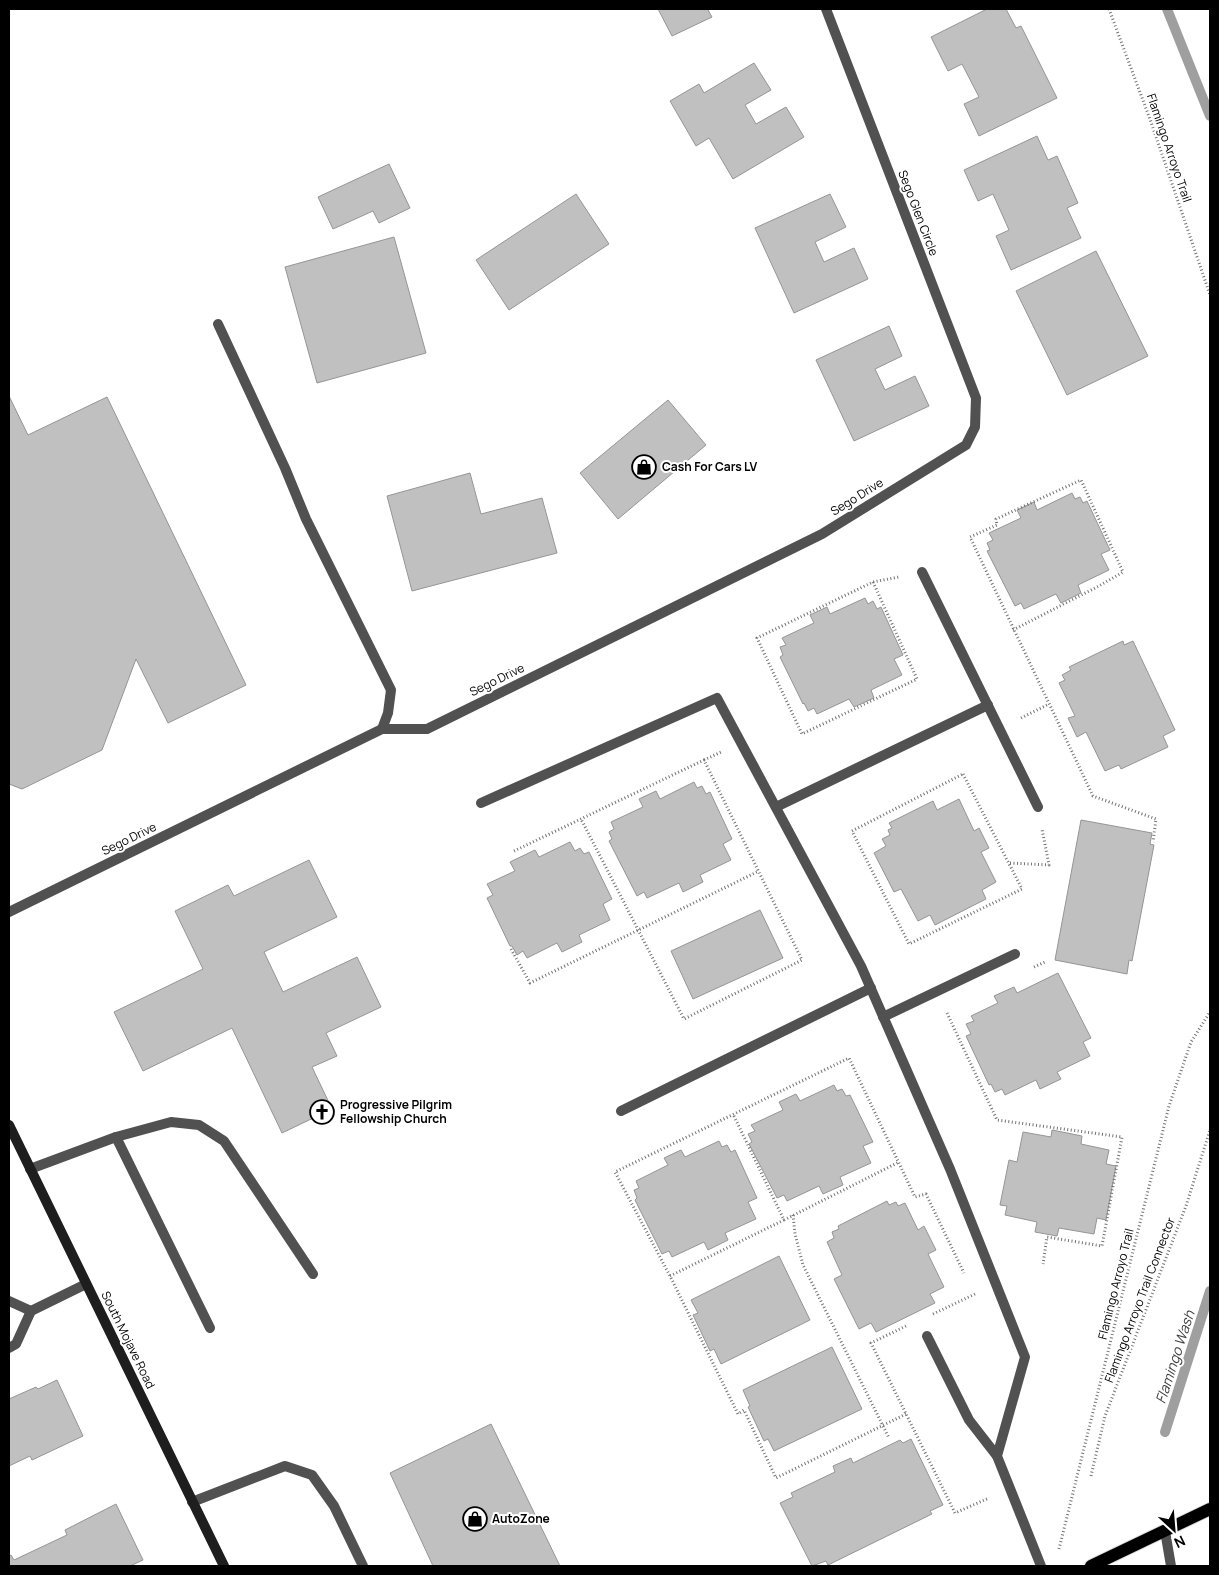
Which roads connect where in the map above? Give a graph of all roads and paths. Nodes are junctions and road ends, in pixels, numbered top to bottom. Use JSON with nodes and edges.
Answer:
{"nodes":[{"id":1,"x":826,"y":9,"type":"edge"},
{"id":2,"x":1109,"y":9,"type":"edge"},
{"id":3,"x":1210,"y":295,"type":"edge"},
{"id":4,"x":218,"y":324,"type":"dead end"},
{"id":5,"x":975,"y":427,"type":"joint"},
{"id":6,"x":922,"y":572,"type":"joint"},
{"id":7,"x":873,"y":582,"type":"junction"},
{"id":8,"x":1013,"y":630,"type":"junction"},
{"id":9,"x":1049,"y":704,"type":"junction"},
{"id":10,"x":988,"y":705,"type":"junction"},
{"id":11,"x":382,"y":729,"type":"junction"},
{"id":12,"x":1000,"y":729,"type":"junction"},
{"id":13,"x":481,"y":803,"type":"dead end"},
{"id":14,"x":776,"y":807,"type":"junction"},
{"id":15,"x":1038,"y":807,"type":"joint"},
{"id":16,"x":581,"y":819,"type":"junction"},
{"id":17,"x":1153,"y":842,"type":"dead end"},
{"id":18,"x":514,"y":851,"type":"dead end"},
{"id":19,"x":1009,"y":863,"type":"junction"},
{"id":20,"x":759,"y":871,"type":"junction"},
{"id":21,"x":9,"y":912,"type":"edge"},
{"id":22,"x":639,"y":931,"type":"junction"},
{"id":23,"x":511,"y":949,"type":"dead end"},
{"id":24,"x":1015,"y":954,"type":"dead end"},
{"id":25,"x":1045,"y":962,"type":"dead end"},
{"id":26,"x":1028,"y":971,"type":"dead end"},
{"id":27,"x":871,"y":988,"type":"junction"},
{"id":28,"x":954,"y":1009,"type":"dead end"},
{"id":29,"x":1210,"y":1012,"type":"edge"},
{"id":30,"x":884,"y":1017,"type":"junction"},
{"id":31,"x":621,"y":1111,"type":"dead end"},
{"id":32,"x":732,"y":1114,"type":"junction"},
{"id":33,"x":9,"y":1125,"type":"edge"},
{"id":34,"x":1210,"y":1130,"type":"edge"},
{"id":35,"x":116,"y":1137,"type":"junction"},
{"id":36,"x":899,"y":1162,"type":"junction"},
{"id":37,"x":30,"y":1169,"type":"junction"},
{"id":38,"x":793,"y":1215,"type":"junction"},
{"id":39,"x":784,"y":1220,"type":"junction"},
{"id":40,"x":1043,"y":1264,"type":"dead end"},
{"id":41,"x":313,"y":1274,"type":"dead end"},
{"id":42,"x":670,"y":1276,"type":"junction"},
{"id":43,"x":966,"y":1277,"type":"dead end"},
{"id":44,"x":86,"y":1284,"type":"junction"},
{"id":45,"x":971,"y":1286,"type":"dead end"},
{"id":46,"x":9,"y":1301,"type":"edge"},
{"id":47,"x":31,"y":1311,"type":"junction"},
{"id":48,"x":931,"y":1314,"type":"dead end"},
{"id":49,"x":914,"y":1323,"type":"dead end"},
{"id":50,"x":210,"y":1328,"type":"dead end"},
{"id":51,"x":927,"y":1336,"type":"dead end"},
{"id":52,"x":9,"y":1348,"type":"edge"},
{"id":53,"x":906,"y":1414,"type":"junction"},
{"id":54,"x":882,"y":1426,"type":"junction"},
{"id":55,"x":889,"y":1438,"type":"dead end"},
{"id":56,"x":997,"y":1456,"type":"junction"},
{"id":57,"x":1091,"y":1476,"type":"dead end"},
{"id":58,"x":1010,"y":1489,"type":"junction"},
{"id":59,"x":192,"y":1502,"type":"junction"},
{"id":60,"x":1210,"y":1509,"type":"edge"},
{"id":61,"x":1165,"y":1531,"type":"junction"},
{"id":62,"x":1057,"y":1558,"type":"dead end"},
{"id":63,"x":224,"y":1566,"type":"edge"},
{"id":64,"x":363,"y":1566,"type":"edge"},
{"id":65,"x":1040,"y":1566,"type":"edge"},
{"id":66,"x":1091,"y":1566,"type":"edge"},
{"id":67,"x":1171,"y":1566,"type":"edge"}],
"edges":[{"from":1,"to":5,"type":"street","name":"Sego Glen Circle"},
{"from":2,"to":3,"type":"path","name":"Flamingo Arroyo Trail"},
{"from":4,"to":11,"type":"street"},
{"from":5,"to":11,"type":"street","name":"Sego Drive"},
{"from":6,"to":7,"type":"path"},
{"from":6,"to":10,"type":"street"},
{"from":7,"to":7,"type":"path"},
{"from":8,"to":8,"type":"path"},
{"from":8,"to":9,"type":"path"},
{"from":9,"to":12,"type":"path"},
{"from":9,"to":17,"type":"path"},
{"from":10,"to":12,"type":"street"},
{"from":10,"to":14,"type":"street"},
{"from":11,"to":21,"type":"street","name":"Sego Drive"},
{"from":12,"to":15,"type":"street"},
{"from":13,"to":14,"type":"street"},
{"from":14,"to":27,"type":"street"},
{"from":15,"to":19,"type":"path"},
{"from":16,"to":18,"type":"path"},
{"from":16,"to":20,"type":"path"},
{"from":16,"to":22,"type":"path"},
{"from":19,"to":19,"type":"path"},
{"from":20,"to":22,"type":"path"},
{"from":20,"to":22,"type":"path"},
{"from":22,"to":23,"type":"path"},
{"from":24,"to":30,"type":"street"},
{"from":25,"to":26,"type":"path"},
{"from":27,"to":30,"type":"street"},
{"from":27,"to":31,"type":"street"},
{"from":28,"to":40,"type":"path"},
{"from":29,"to":62,"type":"path","name":"Flamingo Arroyo Trail"},
{"from":30,"to":56,"type":"street"},
{"from":32,"to":36,"type":"path"},
{"from":32,"to":39,"type":"path"},
{"from":32,"to":42,"type":"path"},
{"from":33,"to":37,"type":"street","name":"South Mojave Road"},
{"from":34,"to":57,"type":"path","name":"Flamingo Arroyo Trail Connector"},
{"from":35,"to":37,"type":"street"},
{"from":35,"to":41,"type":"street"},
{"from":35,"to":50,"type":"street"},
{"from":36,"to":38,"type":"path"},
{"from":36,"to":43,"type":"path"},
{"from":37,"to":44,"type":"street","name":"South Mojave Road"},
{"from":38,"to":39,"type":"path"},
{"from":38,"to":54,"type":"path"},
{"from":39,"to":42,"type":"path"},
{"from":42,"to":54,"type":"path"},
{"from":44,"to":47,"type":"street"},
{"from":44,"to":59,"type":"street","name":"South Mojave Road"},
{"from":45,"to":48,"type":"path"},
{"from":46,"to":47,"type":"street"},
{"from":47,"to":52,"type":"street"},
{"from":49,"to":53,"type":"path"},
{"from":51,"to":56,"type":"street"},
{"from":53,"to":54,"type":"path"},
{"from":53,"to":58,"type":"path"},
{"from":54,"to":55,"type":"path"},
{"from":56,"to":58,"type":"street"},
{"from":58,"to":65,"type":"street"},
{"from":59,"to":63,"type":"street","name":"South Mojave Road"},
{"from":59,"to":64,"type":"street"},
{"from":60,"to":61,"type":"main road"},
{"from":61,"to":66,"type":"main road"},
{"from":61,"to":67,"type":"street"}]}
